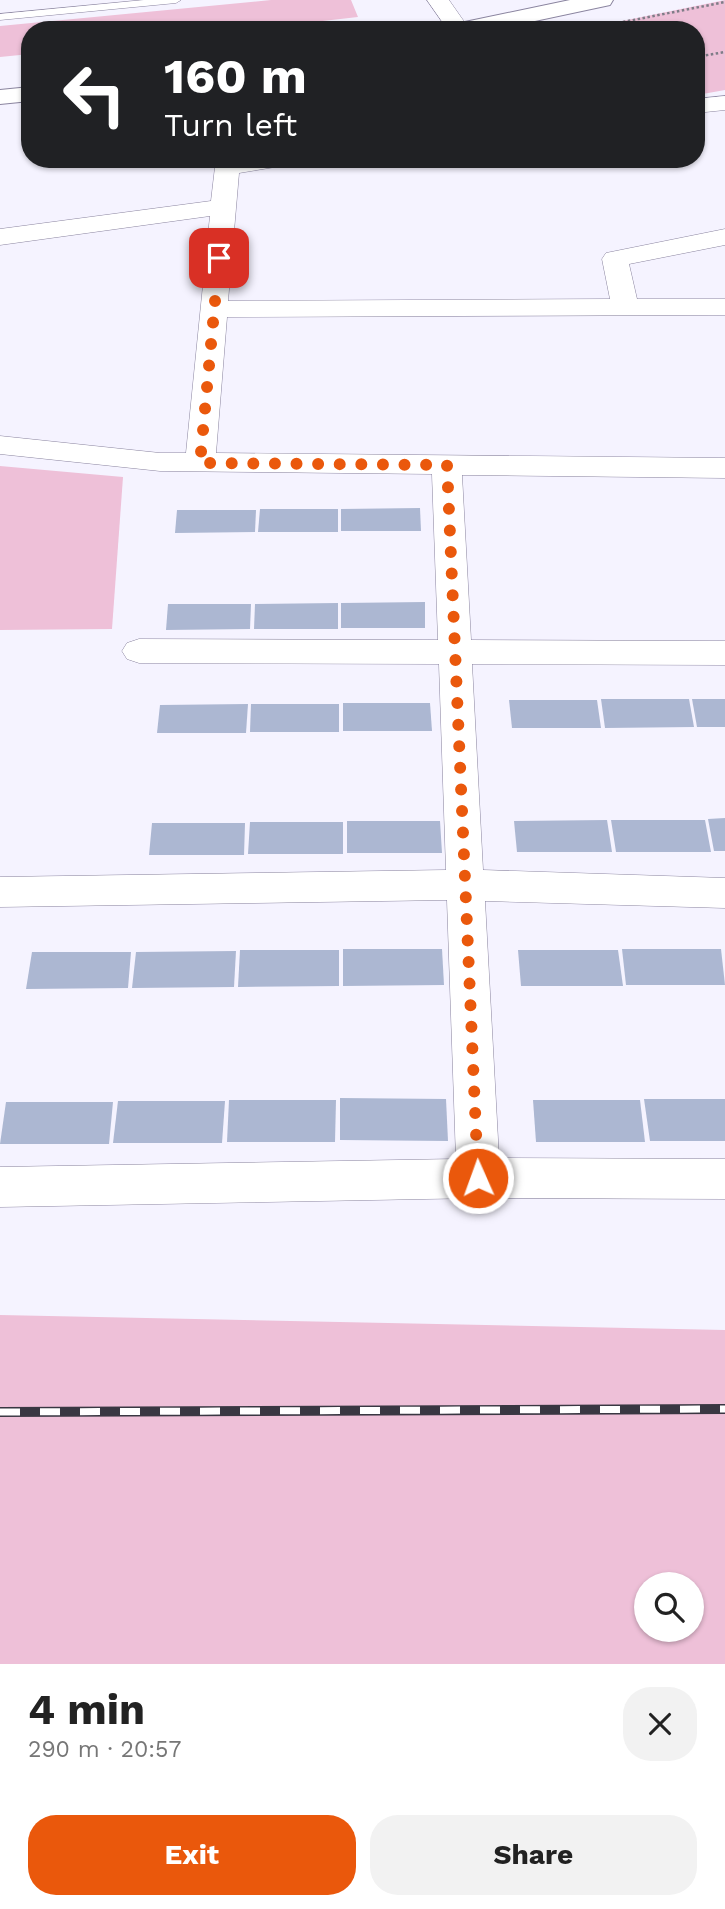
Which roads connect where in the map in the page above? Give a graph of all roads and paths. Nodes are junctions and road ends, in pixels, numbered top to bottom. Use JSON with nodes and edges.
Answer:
{"nodes":[{"id":1,"x":176,"y":0,"type":"edge"},
{"id":2,"x":438,"y":0,"type":"edge"},
{"id":3,"x":602,"y":0,"type":"edge"},
{"id":4,"x":725,"y":2,"type":"edge"},
{"id":5,"x":0,"y":17,"type":"edge"},
{"id":6,"x":453,"y":21,"type":"edge"},
{"id":7,"x":502,"y":21,"type":"edge"},
{"id":8,"x":631,"y":21,"type":"edge"},
{"id":9,"x":725,"y":52,"type":"edge"},
{"id":10,"x":705,"y":55,"type":"edge"},
{"id":11,"x":21,"y":95,"type":"edge"},
{"id":12,"x":0,"y":97,"type":"edge"},
{"id":13,"x":725,"y":103,"type":"edge"},
{"id":14,"x":705,"y":105,"type":"edge"},
{"id":15,"x":227,"y":168,"type":"edge"},
{"id":16,"x":223,"y":207,"type":"junction"},
{"id":17,"x":0,"y":237,"type":"edge"},
{"id":18,"x":725,"y":237,"type":"edge"},
{"id":19,"x":625,"y":307,"type":"junction"},
{"id":20,"x":725,"y":307,"type":"edge"},
{"id":21,"x":214,"y":309,"type":"junction"},
{"id":22,"x":0,"y":445,"type":"edge"},
{"id":23,"x":200,"y":463,"type":"junction"},
{"id":24,"x":447,"y":465,"type":"junction"},
{"id":25,"x":725,"y":468,"type":"edge"},
{"id":26,"x":139,"y":651,"type":"dead end"},
{"id":27,"x":456,"y":652,"type":"junction"},
{"id":28,"x":725,"y":653,"type":"edge"},
{"id":29,"x":466,"y":885,"type":"junction"},
{"id":30,"x":0,"y":891,"type":"edge"},
{"id":31,"x":725,"y":893,"type":"edge"},
{"id":32,"x":478,"y":1178,"type":"junction"},
{"id":33,"x":725,"y":1179,"type":"edge"},
{"id":34,"x":0,"y":1187,"type":"edge"}],
"edges":[{"from":1,"to":5,"type":"lane"},
{"from":2,"to":6,"type":"street"},
{"from":3,"to":7,"type":"street"},
{"from":4,"to":8,"type":"path"},
{"from":9,"to":10,"type":"path"},
{"from":11,"to":12,"type":"street"},
{"from":13,"to":14,"type":"street"},
{"from":15,"to":16,"type":"street"},
{"from":16,"to":17,"type":"street"},
{"from":16,"to":21,"type":"street"},
{"from":18,"to":19,"type":"street"},
{"from":19,"to":20,"type":"street"},
{"from":19,"to":21,"type":"street"},
{"from":21,"to":23,"type":"street"},
{"from":22,"to":23,"type":"street"},
{"from":23,"to":24,"type":"street"},
{"from":24,"to":25,"type":"street"},
{"from":24,"to":27,"type":"street"},
{"from":26,"to":27,"type":"street"},
{"from":27,"to":28,"type":"street"},
{"from":27,"to":29,"type":"street"},
{"from":29,"to":30,"type":"street"},
{"from":29,"to":31,"type":"street"},
{"from":29,"to":32,"type":"street"},
{"from":32,"to":33,"type":"street"},
{"from":32,"to":34,"type":"street"}]}
